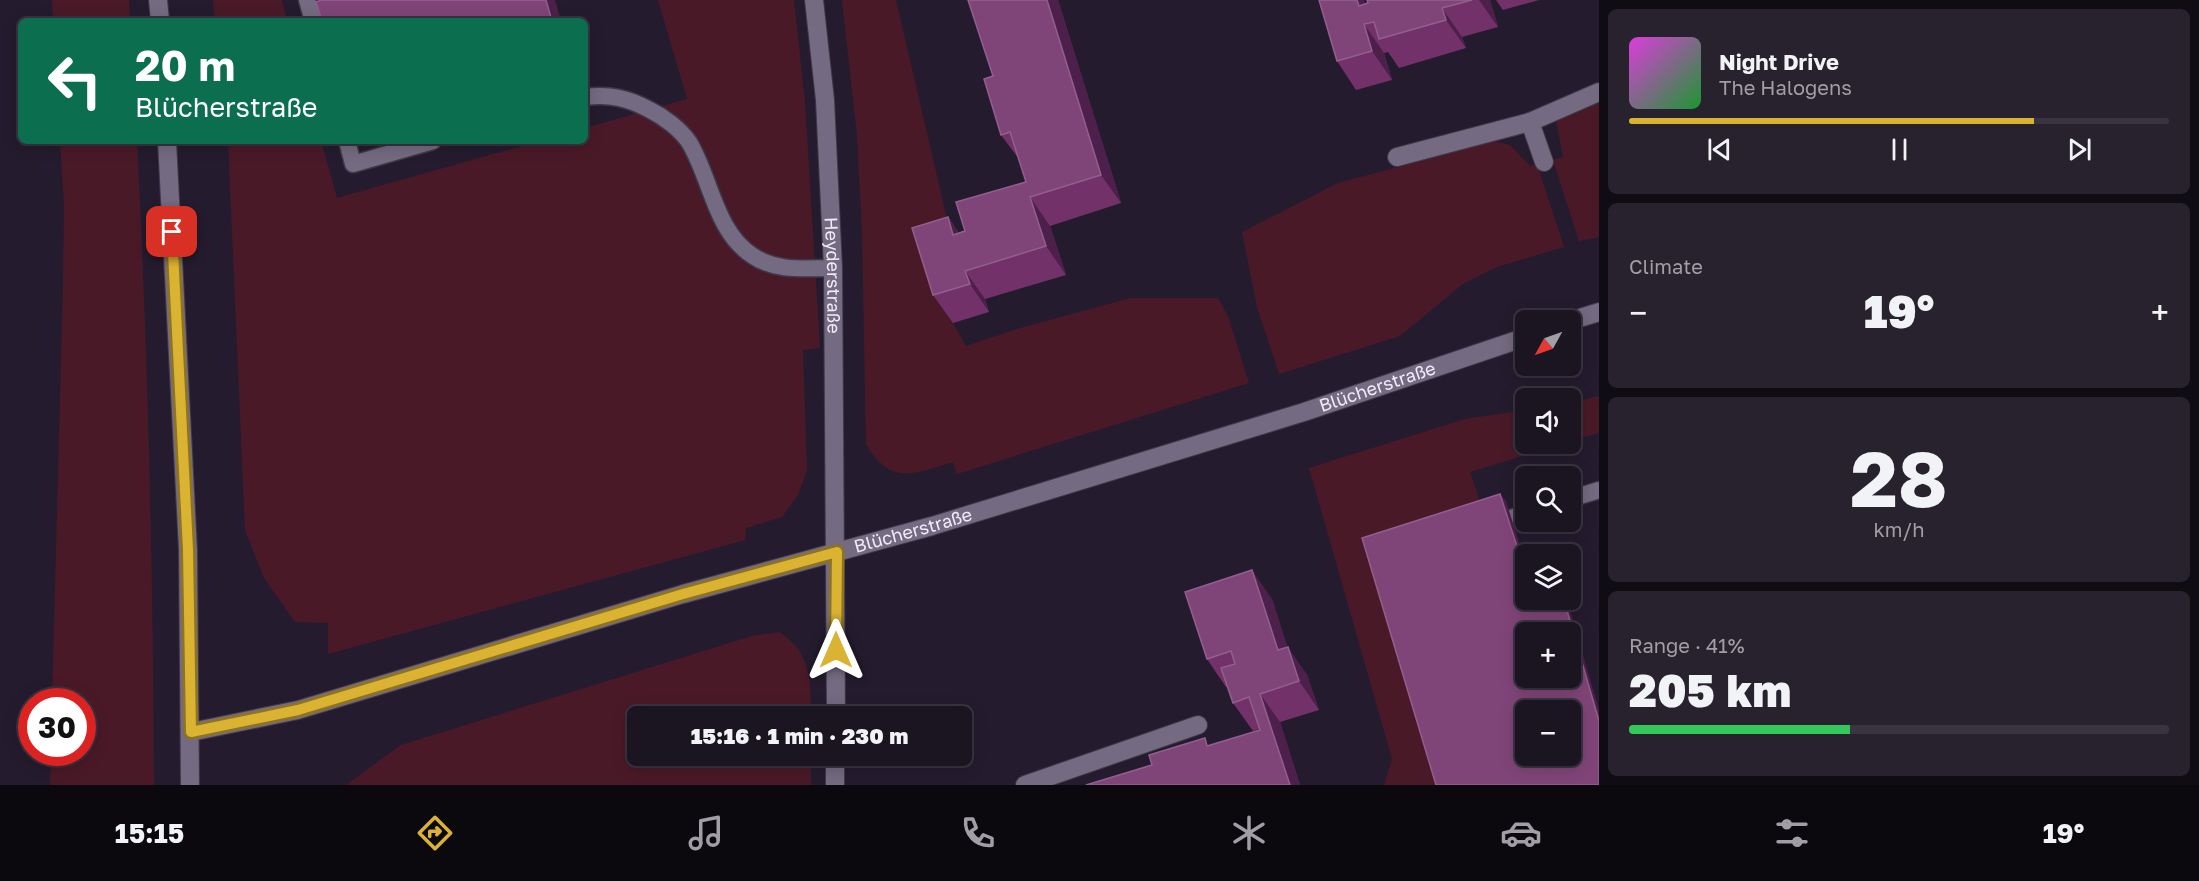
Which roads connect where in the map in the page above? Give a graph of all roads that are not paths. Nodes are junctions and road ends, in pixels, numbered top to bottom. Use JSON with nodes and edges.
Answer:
{"nodes":[{"id":1,"x":158,"y":0,"type":"edge"},
{"id":2,"x":307,"y":0,"type":"edge"},
{"id":3,"x":814,"y":0,"type":"edge"},
{"id":4,"x":160,"y":18,"type":"edge"},
{"id":5,"x":312,"y":18,"type":"edge"},
{"id":6,"x":1599,"y":92,"type":"edge"},
{"id":7,"x":588,"y":97,"type":"edge"},
{"id":8,"x":1530,"y":122,"type":"junction"},
{"id":9,"x":168,"y":144,"type":"edge"},
{"id":10,"x":348,"y":144,"type":"edge"},
{"id":11,"x":423,"y":144,"type":"edge"},
{"id":12,"x":1397,"y":157,"type":"dead end"},
{"id":13,"x":1544,"y":162,"type":"dead end"},
{"id":14,"x":833,"y":268,"type":"junction"},
{"id":15,"x":1599,"y":312,"type":"edge"},
{"id":16,"x":1581,"y":318,"type":"edge"},
{"id":17,"x":1515,"y":341,"type":"edge"},
{"id":18,"x":1599,"y":490,"type":"edge"},
{"id":19,"x":1581,"y":496,"type":"edge"},
{"id":20,"x":837,"y":552,"type":"junction"},
{"id":21,"x":836,"y":706,"type":"edge"},
{"id":22,"x":1197,"y":725,"type":"dead end"},
{"id":23,"x":191,"y":732,"type":"junction"},
{"id":24,"x":835,"y":766,"type":"edge"},
{"id":25,"x":190,"y":785,"type":"edge"},
{"id":26,"x":835,"y":785,"type":"edge"},
{"id":27,"x":1025,"y":785,"type":"edge"}],
"edges":[{"from":1,"to":4,"type":"street"},
{"from":2,"to":5,"type":"lane"},
{"from":3,"to":14,"type":"street","name":"Heyderstraße"},
{"from":6,"to":8,"type":"street"},
{"from":7,"to":14,"type":"lane"},
{"from":8,"to":12,"type":"street"},
{"from":8,"to":13,"type":"street"},
{"from":9,"to":23,"type":"street"},
{"from":10,"to":11,"type":"lane"},
{"from":14,"to":20,"type":"street","name":"Heyderstraße"},
{"from":15,"to":16,"type":"street"},
{"from":17,"to":20,"type":"street","name":"Blücherstraße"},
{"from":18,"to":19,"type":"lane"},
{"from":20,"to":21,"type":"street","name":"Heyderstraße"},
{"from":20,"to":23,"type":"street","name":"Blücherstraße"},
{"from":22,"to":27,"type":"street"},
{"from":23,"to":25,"type":"street"},
{"from":24,"to":26,"type":"street"}]}
